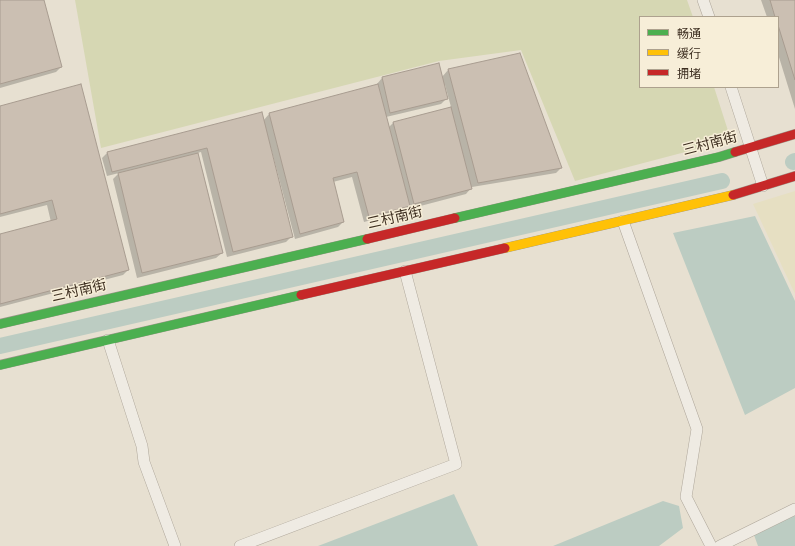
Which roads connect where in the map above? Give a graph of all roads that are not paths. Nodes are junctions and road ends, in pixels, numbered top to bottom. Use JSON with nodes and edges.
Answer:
{"nodes":[{"id":1,"x":703,"y":0,"type":"edge"},
{"id":2,"x":708,"y":16,"type":"edge"},
{"id":3,"x":731,"y":88,"type":"edge"},
{"id":4,"x":795,"y":134,"type":"edge"},
{"id":5,"x":751,"y":147,"type":"junction"},
{"id":6,"x":795,"y":176,"type":"edge"},
{"id":7,"x":763,"y":186,"type":"junction"},
{"id":8,"x":623,"y":221,"type":"junction"},
{"id":9,"x":406,"y":271,"type":"junction"},
{"id":10,"x":0,"y":324,"type":"edge"},
{"id":11,"x":108,"y":340,"type":"junction"},
{"id":12,"x":0,"y":365,"type":"edge"},
{"id":13,"x":795,"y":509,"type":"edge"},
{"id":14,"x":175,"y":546,"type":"edge"},
{"id":15,"x":240,"y":546,"type":"edge"},
{"id":16,"x":711,"y":546,"type":"edge"},
{"id":17,"x":720,"y":546,"type":"edge"}],
"edges":[{"from":1,"to":2,"type":"street"},
{"from":3,"to":5,"type":"street"},
{"from":4,"to":5,"type":"street","name":"三村南街"},
{"from":5,"to":7,"type":"street"},
{"from":5,"to":10,"type":"street","name":"三村南街"},
{"from":6,"to":7,"type":"street"},
{"from":7,"to":8,"type":"street"},
{"from":8,"to":9,"type":"street"},
{"from":8,"to":16,"type":"street"},
{"from":9,"to":11,"type":"street"},
{"from":9,"to":15,"type":"street"},
{"from":11,"to":12,"type":"street"},
{"from":11,"to":14,"type":"street"},
{"from":13,"to":17,"type":"street"}]}
